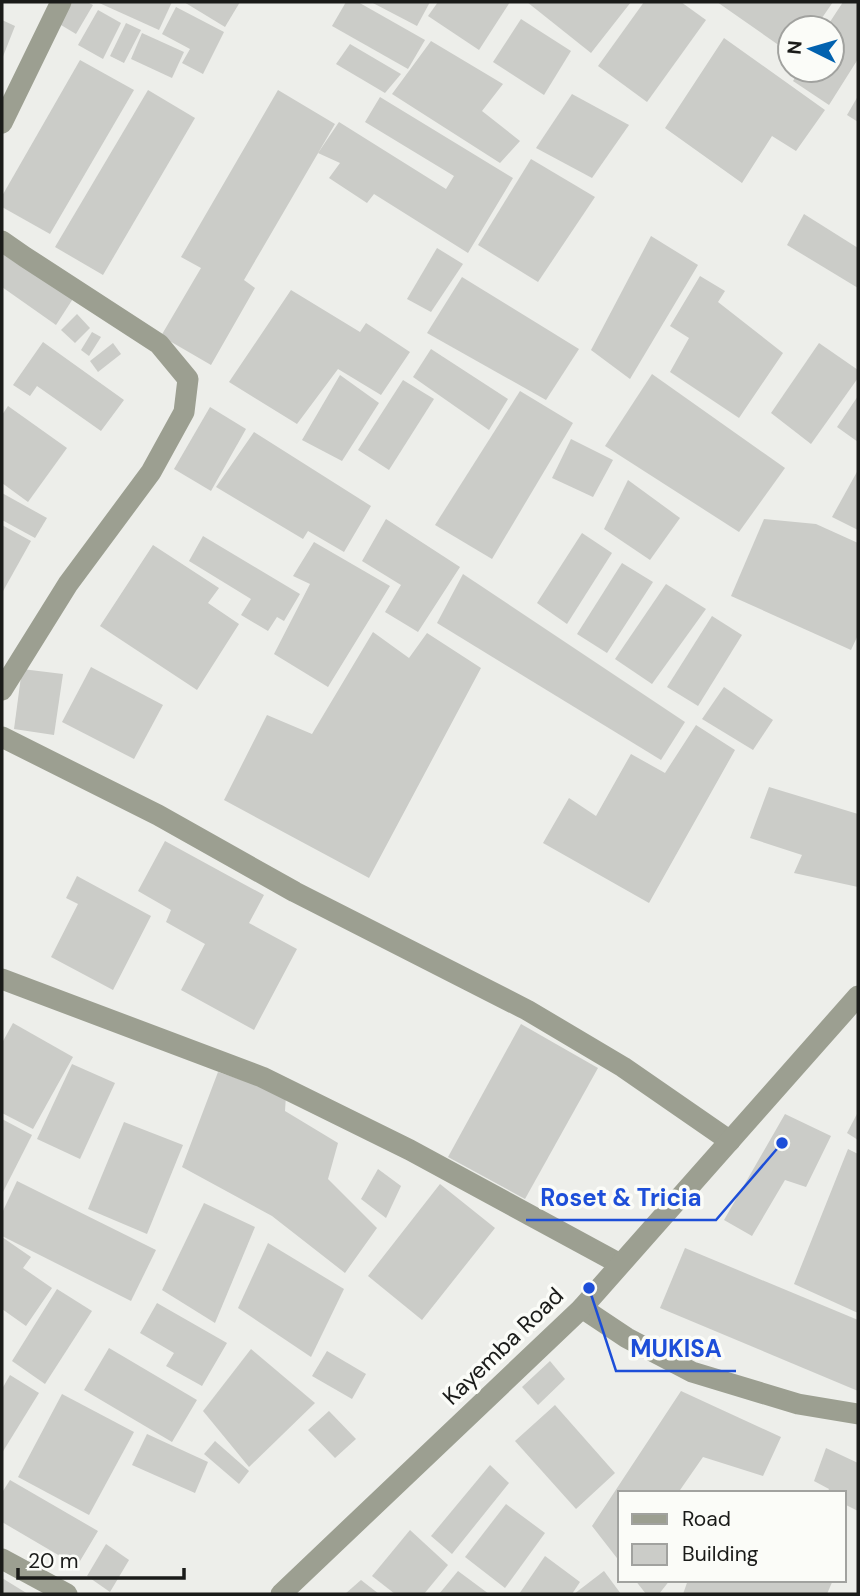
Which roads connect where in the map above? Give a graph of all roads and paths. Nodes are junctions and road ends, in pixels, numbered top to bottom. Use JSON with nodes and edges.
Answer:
{"nodes":[{"id":1,"x":61,"y":2,"type":"edge"},
{"id":2,"x":2,"y":123,"type":"edge"},
{"id":3,"x":2,"y":240,"type":"edge"},
{"id":4,"x":2,"y":690,"type":"edge"},
{"id":5,"x":2,"y":737,"type":"edge"},
{"id":6,"x":2,"y":979,"type":"edge"},
{"id":7,"x":858,"y":996,"type":"edge"},
{"id":8,"x":730,"y":1141,"type":"junction"},
{"id":9,"x":620,"y":1264,"type":"junction"},
{"id":10,"x":582,"y":1308,"type":"junction"},
{"id":11,"x":858,"y":1414,"type":"edge"},
{"id":12,"x":2,"y":1559,"type":"edge"},
{"id":13,"x":67,"y":1594,"type":"edge"},
{"id":14,"x":281,"y":1594,"type":"edge"}],
"edges":[{"from":1,"to":2,"type":"street"},
{"from":3,"to":4,"type":"street"},
{"from":5,"to":8,"type":"street"},
{"from":6,"to":9,"type":"street"},
{"from":7,"to":8,"type":"street","name":"Kayemba Road"},
{"from":8,"to":9,"type":"street","name":"Kayemba Road"},
{"from":9,"to":10,"type":"street","name":"Kayemba Road"},
{"from":10,"to":11,"type":"street"},
{"from":10,"to":14,"type":"street","name":"Kayemba Road"},
{"from":12,"to":13,"type":"street"}]}
